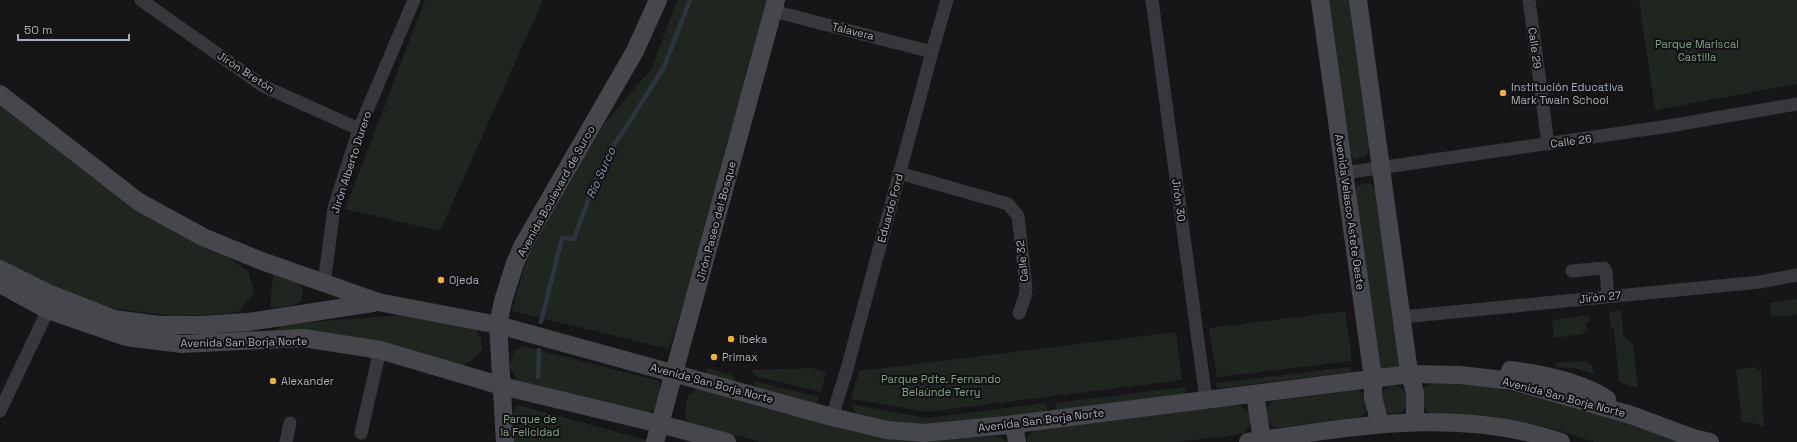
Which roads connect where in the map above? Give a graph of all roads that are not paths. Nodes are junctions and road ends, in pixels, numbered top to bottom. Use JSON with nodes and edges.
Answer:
{"nodes":[{"id":1,"x":141,"y":0,"type":"edge"},
{"id":2,"x":414,"y":0,"type":"edge"},
{"id":3,"x":658,"y":0,"type":"edge"},
{"id":4,"x":948,"y":0,"type":"edge"},
{"id":5,"x":1152,"y":0,"type":"edge"},
{"id":6,"x":1320,"y":0,"type":"edge"},
{"id":7,"x":1358,"y":0,"type":"edge"},
{"id":8,"x":1528,"y":0,"type":"edge"},
{"id":9,"x":774,"y":5,"type":"edge"},
{"id":10,"x":932,"y":52,"type":"junction"},
{"id":11,"x":0,"y":94,"type":"edge"},
{"id":12,"x":1797,"y":104,"type":"edge"},
{"id":13,"x":359,"y":130,"type":"junction"},
{"id":14,"x":1548,"y":144,"type":"junction"},
{"id":15,"x":1381,"y":168,"type":"junction"},
{"id":16,"x":1344,"y":173,"type":"junction"},
{"id":17,"x":899,"y":174,"type":"junction"},
{"id":18,"x":0,"y":269,"type":"edge"},
{"id":19,"x":1572,"y":271,"type":"dead end"},
{"id":20,"x":1797,"y":275,"type":"edge"},
{"id":21,"x":0,"y":284,"type":"edge"},
{"id":22,"x":324,"y":284,"type":"junction"},
{"id":23,"x":1608,"y":296,"type":"junction"},
{"id":24,"x":378,"y":302,"type":"junction"},
{"id":25,"x":48,"y":310,"type":"junction"},
{"id":26,"x":1019,"y":313,"type":"dead end"},
{"id":27,"x":1402,"y":317,"type":"junction"},
{"id":28,"x":498,"y":325,"type":"junction"},
{"id":29,"x":380,"y":350,"type":"junction"},
{"id":30,"x":1409,"y":370,"type":"junction"},
{"id":31,"x":674,"y":373,"type":"junction"},
{"id":32,"x":1374,"y":378,"type":"junction"},
{"id":33,"x":502,"y":386,"type":"junction"},
{"id":34,"x":1255,"y":394,"type":"junction"},
{"id":35,"x":1206,"y":400,"type":"junction"},
{"id":36,"x":0,"y":411,"type":"edge"},
{"id":37,"x":832,"y":417,"type":"junction"},
{"id":38,"x":1415,"y":421,"type":"junction"},
{"id":39,"x":290,"y":423,"type":"dead end"},
{"id":40,"x":660,"y":424,"type":"junction"},
{"id":41,"x":1014,"y":424,"type":"junction"},
{"id":42,"x":1380,"y":424,"type":"junction"},
{"id":43,"x":360,"y":433,"type":"dead end"},
{"id":44,"x":1255,"y":441,"type":"edge"},
{"id":45,"x":286,"y":442,"type":"edge"},
{"id":46,"x":505,"y":442,"type":"edge"},
{"id":47,"x":655,"y":442,"type":"edge"},
{"id":48,"x":727,"y":442,"type":"edge"},
{"id":49,"x":1017,"y":442,"type":"edge"},
{"id":50,"x":1561,"y":442,"type":"edge"},
{"id":51,"x":1710,"y":442,"type":"edge"}],
"edges":[{"from":1,"to":13,"type":"street","name":"Jirón Bretón"},
{"from":2,"to":13,"type":"street","name":"Jirón Alberto Durero"},
{"from":3,"to":28,"type":"main road","name":"Avenida Boulevard de Surco"},
{"from":4,"to":10,"type":"street","name":"Eduardo Ford"},
{"from":5,"to":35,"type":"street","name":"Jirón 30"},
{"from":6,"to":16,"type":"main road","name":"Avenida Velasco Astete Oeste"},
{"from":7,"to":15,"type":"main road"},
{"from":8,"to":14,"type":"street","name":"Calle 29"},
{"from":9,"to":10,"type":"street","name":"Talavera"},
{"from":9,"to":31,"type":"main road","name":"Jirón Paseo del Bosque"},
{"from":10,"to":17,"type":"street","name":"Eduardo Ford"},
{"from":11,"to":22,"type":"main road","name":"Avenida San Borja Norte"},
{"from":12,"to":14,"type":"street","name":"Calle 26"},
{"from":13,"to":22,"type":"street","name":"Jirón Alberto Durero"},
{"from":14,"to":15,"type":"street","name":"Calle 26"},
{"from":15,"to":16,"type":"street","name":"Calle 26"},
{"from":15,"to":27,"type":"main road"},
{"from":16,"to":32,"type":"main road","name":"Avenida Velasco Astete Oeste"},
{"from":17,"to":26,"type":"street","name":"Calle 32"},
{"from":17,"to":37,"type":"street","name":"Eduardo Ford"},
{"from":18,"to":24,"type":"main road","name":"Avenida San Borja Norte"},
{"from":19,"to":23,"type":"street"},
{"from":20,"to":23,"type":"street","name":"Jirón 27"},
{"from":21,"to":25,"type":"main road","name":"Avenida San Borja Norte"},
{"from":22,"to":24,"type":"main road","name":"Avenida San Borja Norte"},
{"from":23,"to":27,"type":"street","name":"Jirón 27"},
{"from":24,"to":28,"type":"main road","name":"Avenida San Borja Norte"},
{"from":25,"to":29,"type":"main road","name":"Avenida San Borja Norte"},
{"from":25,"to":36,"type":"street"},
{"from":27,"to":30,"type":"main road"},
{"from":28,"to":31,"type":"main road","name":"Avenida San Borja Norte"},
{"from":28,"to":33,"type":"main road","name":"Avenida Boulevard de Surco"},
{"from":29,"to":33,"type":"main road","name":"Avenida San Borja Norte"},
{"from":29,"to":43,"type":"street"},
{"from":30,"to":32,"type":"main road","name":"Avenida San Borja Norte"},
{"from":30,"to":38,"type":"main road"},
{"from":30,"to":51,"type":"main road","name":"Avenida San Borja Norte"},
{"from":31,"to":37,"type":"main road","name":"Avenida San Borja Norte"},
{"from":31,"to":40,"type":"main road","name":"Jirón Paseo del Bosque"},
{"from":32,"to":34,"type":"main road","name":"Avenida San Borja Norte"},
{"from":32,"to":42,"type":"main road","name":"Avenida Velasco Astete Oeste"},
{"from":33,"to":40,"type":"main road","name":"Avenida San Borja Norte"},
{"from":33,"to":46,"type":"main road","name":"Avenida Boulevard de Surco"},
{"from":34,"to":35,"type":"main road","name":"Avenida San Borja Norte"},
{"from":34,"to":44,"type":"main road"},
{"from":35,"to":41,"type":"main road","name":"Avenida San Borja Norte"},
{"from":37,"to":41,"type":"main road","name":"Avenida San Borja Norte"},
{"from":38,"to":42,"type":"main road"},
{"from":38,"to":50,"type":"main road"},
{"from":39,"to":45,"type":"street"},
{"from":40,"to":47,"type":"main road","name":"Jirón Paseo del Bosque"},
{"from":40,"to":48,"type":"main road","name":"Avenida San Borja Norte"},
{"from":41,"to":49,"type":"main road"},
{"from":42,"to":44,"type":"main road"}]}
